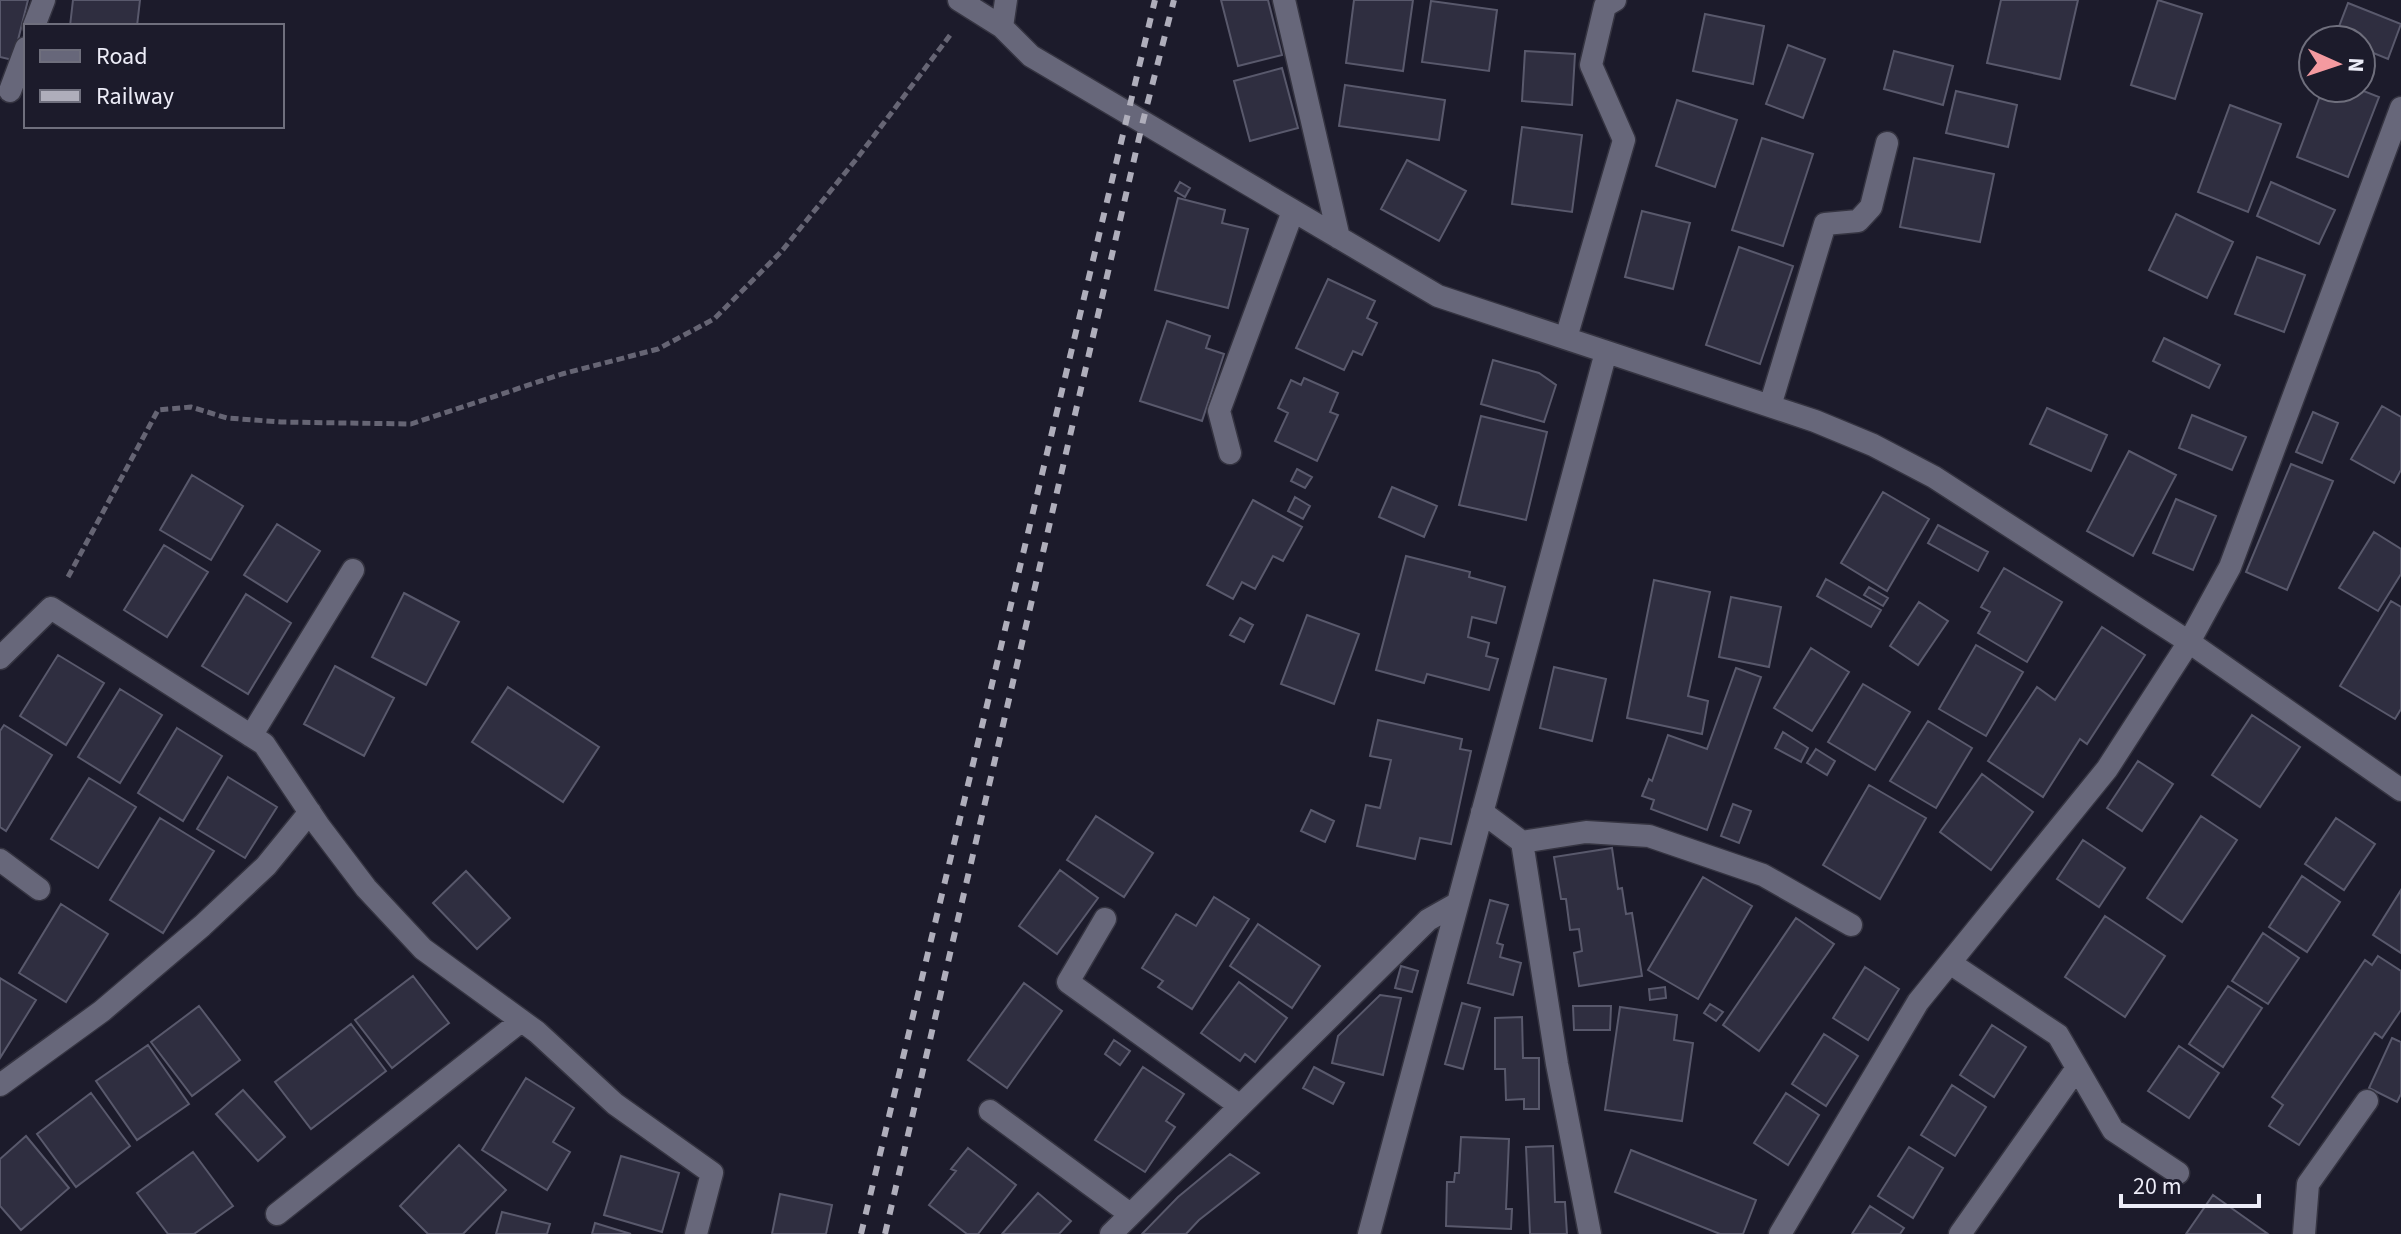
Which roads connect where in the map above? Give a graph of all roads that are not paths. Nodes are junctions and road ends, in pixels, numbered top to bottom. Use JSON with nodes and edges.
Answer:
{"nodes":[{"id":1,"x":44,"y":0,"type":"edge"},
{"id":2,"x":1006,"y":0,"type":"edge"},
{"id":3,"x":1284,"y":0,"type":"edge"},
{"id":4,"x":1615,"y":0,"type":"edge"},
{"id":5,"x":965,"y":4,"type":"edge"},
{"id":6,"x":35,"y":24,"type":"edge"},
{"id":7,"x":1002,"y":27,"type":"junction"},
{"id":8,"x":24,"y":53,"type":"edge"},
{"id":9,"x":10,"y":91,"type":"dead end"},
{"id":10,"x":2401,"y":108,"type":"edge"},
{"id":11,"x":1887,"y":143,"type":"dead end"},
{"id":12,"x":1293,"y":211,"type":"junction"},
{"id":13,"x":1339,"y":238,"type":"junction"},
{"id":14,"x":1566,"y":338,"type":"junction"},
{"id":15,"x":1606,"y":352,"type":"junction"},
{"id":16,"x":1770,"y":406,"type":"junction"},
{"id":17,"x":1230,"y":453,"type":"dead end"},
{"id":18,"x":353,"y":570,"type":"dead end"},
{"id":19,"x":2189,"y":642,"type":"junction"},
{"id":20,"x":0,"y":658,"type":"edge"},
{"id":21,"x":251,"y":736,"type":"junction"},
{"id":22,"x":2401,"y":790,"type":"edge"},
{"id":23,"x":310,"y":812,"type":"junction"},
{"id":24,"x":1482,"y":812,"type":"junction"},
{"id":25,"x":1522,"y":842,"type":"junction"},
{"id":26,"x":0,"y":860,"type":"edge"},
{"id":27,"x":39,"y":889,"type":"dead end"},
{"id":28,"x":1458,"y":903,"type":"junction"},
{"id":29,"x":1105,"y":919,"type":"dead end"},
{"id":30,"x":1851,"y":925,"type":"dead end"},
{"id":31,"x":1950,"y":963,"type":"junction"},
{"id":32,"x":521,"y":1021,"type":"junction"},
{"id":33,"x":2077,"y":1068,"type":"junction"},
{"id":34,"x":0,"y":1085,"type":"edge"},
{"id":35,"x":2367,"y":1101,"type":"dead end"},
{"id":36,"x":1240,"y":1106,"type":"junction"},
{"id":37,"x":990,"y":1111,"type":"dead end"},
{"id":38,"x":2178,"y":1173,"type":"dead end"},
{"id":39,"x":277,"y":1214,"type":"dead end"},
{"id":40,"x":1130,"y":1214,"type":"junction"},
{"id":41,"x":696,"y":1234,"type":"edge"},
{"id":42,"x":1111,"y":1234,"type":"edge"},
{"id":43,"x":1369,"y":1234,"type":"edge"},
{"id":44,"x":1590,"y":1234,"type":"edge"},
{"id":45,"x":1780,"y":1234,"type":"edge"},
{"id":46,"x":1960,"y":1234,"type":"edge"},
{"id":47,"x":2304,"y":1234,"type":"edge"}],
"edges":[{"from":1,"to":6,"type":"street"},
{"from":2,"to":7,"type":"street"},
{"from":3,"to":13,"type":"street"},
{"from":4,"to":14,"type":"street"},
{"from":5,"to":7,"type":"street"},
{"from":7,"to":12,"type":"street"},
{"from":8,"to":9,"type":"street"},
{"from":10,"to":19,"type":"street"},
{"from":11,"to":16,"type":"street"},
{"from":12,"to":13,"type":"street"},
{"from":12,"to":17,"type":"street"},
{"from":13,"to":14,"type":"street"},
{"from":14,"to":15,"type":"street"},
{"from":15,"to":16,"type":"street"},
{"from":15,"to":24,"type":"street"},
{"from":16,"to":19,"type":"street"},
{"from":18,"to":21,"type":"street"},
{"from":19,"to":22,"type":"street"},
{"from":19,"to":31,"type":"street"},
{"from":20,"to":21,"type":"street"},
{"from":21,"to":23,"type":"street"},
{"from":23,"to":32,"type":"street"},
{"from":23,"to":34,"type":"street"},
{"from":24,"to":25,"type":"street"},
{"from":24,"to":28,"type":"street"},
{"from":25,"to":30,"type":"street"},
{"from":25,"to":44,"type":"street"},
{"from":26,"to":27,"type":"street"},
{"from":28,"to":36,"type":"street"},
{"from":28,"to":43,"type":"street"},
{"from":29,"to":36,"type":"street"},
{"from":31,"to":33,"type":"street"},
{"from":31,"to":45,"type":"street"},
{"from":32,"to":39,"type":"street"},
{"from":32,"to":41,"type":"street"},
{"from":33,"to":38,"type":"street"},
{"from":33,"to":46,"type":"street"},
{"from":35,"to":47,"type":"street"},
{"from":36,"to":40,"type":"street"},
{"from":37,"to":40,"type":"street"},
{"from":40,"to":42,"type":"street"}]}
